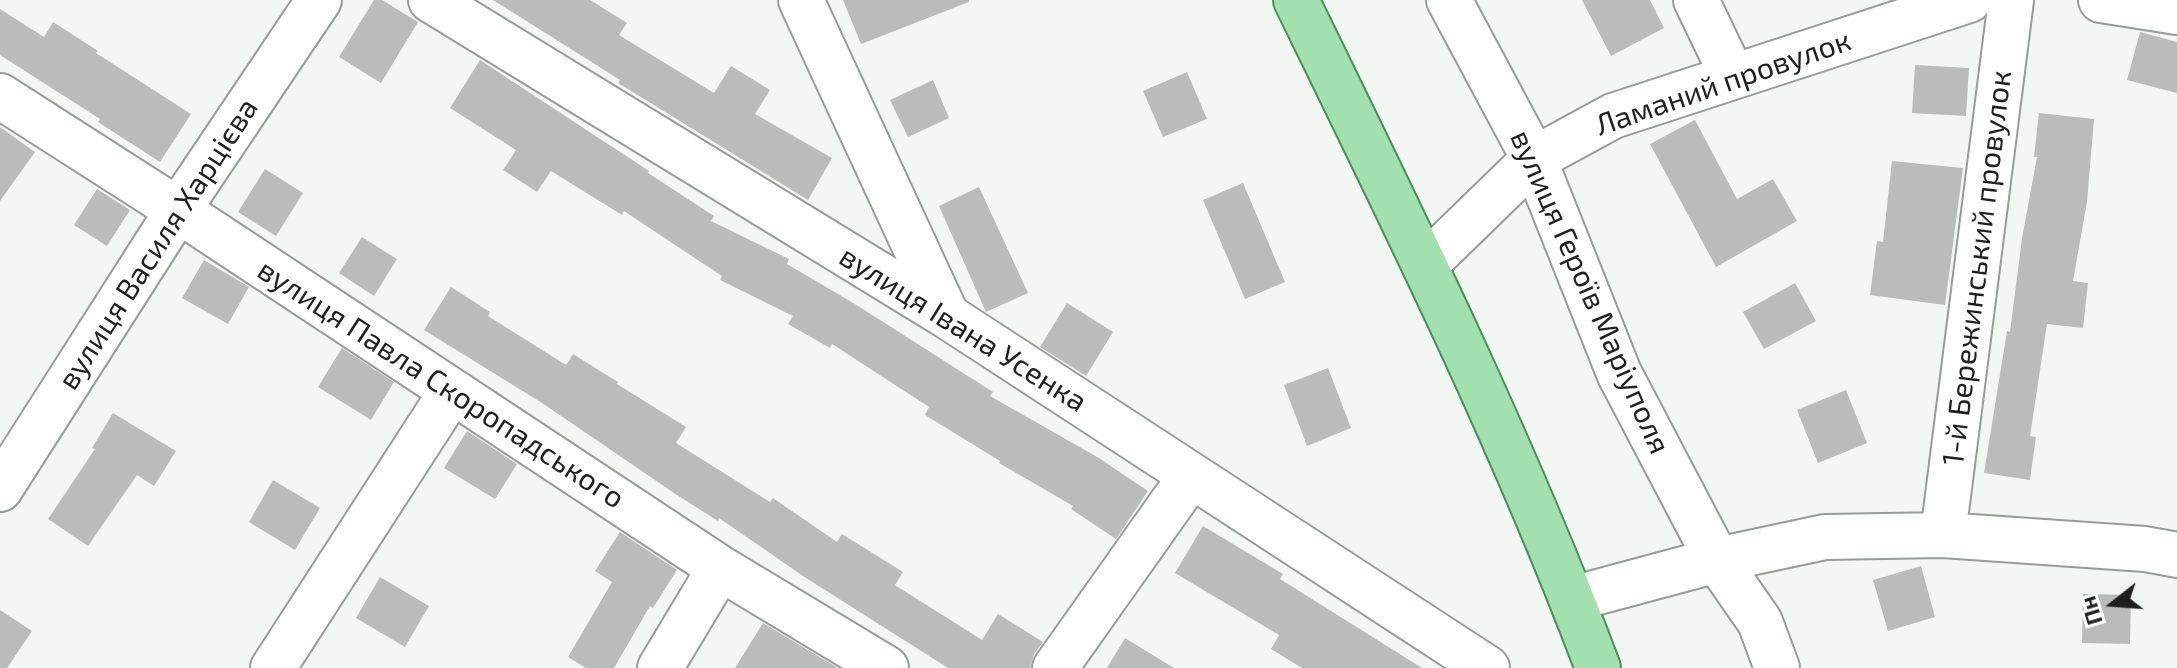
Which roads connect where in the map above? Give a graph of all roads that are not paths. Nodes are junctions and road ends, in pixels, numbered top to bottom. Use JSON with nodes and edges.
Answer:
{"nodes":[{"id":1,"x":319,"y":0,"type":"edge"},
{"id":2,"x":431,"y":0,"type":"edge"},
{"id":3,"x":801,"y":0,"type":"edge"},
{"id":4,"x":1296,"y":0,"type":"edge"},
{"id":5,"x":1449,"y":0,"type":"edge"},
{"id":6,"x":1696,"y":0,"type":"edge"},
{"id":7,"x":1969,"y":0,"type":"edge"},
{"id":8,"x":2011,"y":0,"type":"edge"},
{"id":9,"x":2101,"y":0,"type":"edge"},
{"id":10,"x":2177,"y":12,"type":"edge"},
{"id":11,"x":1733,"y":77,"type":"junction"},
{"id":12,"x":0,"y":96,"type":"edge"},
{"id":13,"x":1534,"y":159,"type":"junction"},
{"id":14,"x":178,"y":210,"type":"junction"},
{"id":15,"x":1425,"y":265,"type":"junction"},
{"id":16,"x":947,"y":316,"type":"junction"},
{"id":17,"x":452,"y":391,"type":"junction"},
{"id":18,"x":1191,"y":476,"type":"junction"},
{"id":19,"x":0,"y":489,"type":"edge"},
{"id":20,"x":1943,"y":535,"type":"junction"},
{"id":21,"x":2177,"y":555,"type":"edge"},
{"id":22,"x":1717,"y":560,"type":"junction"},
{"id":23,"x":720,"y":568,"type":"junction"},
{"id":24,"x":1572,"y":599,"type":"junction"},
{"id":25,"x":273,"y":668,"type":"edge"},
{"id":26,"x":660,"y":668,"type":"edge"},
{"id":27,"x":886,"y":668,"type":"edge"},
{"id":28,"x":1055,"y":668,"type":"edge"},
{"id":29,"x":1487,"y":668,"type":"edge"},
{"id":30,"x":1598,"y":668,"type":"edge"},
{"id":31,"x":1777,"y":668,"type":"edge"}],
"edges":[{"from":1,"to":14,"type":"street","name":"вулиця Василя Харцієва"},
{"from":2,"to":16,"type":"street","name":"вулиця Івана Усенка"},
{"from":3,"to":16,"type":"street"},
{"from":4,"to":15,"type":"main road"},
{"from":5,"to":13,"type":"street","name":"вулиця Героїв Маріуполя"},
{"from":6,"to":11,"type":"street"},
{"from":7,"to":11,"type":"street","name":"Ламаний провулок"},
{"from":8,"to":20,"type":"street","name":"1-й Бережинський провулок"},
{"from":9,"to":10,"type":"street"},
{"from":11,"to":13,"type":"street","name":"Ламаний провулок"},
{"from":12,"to":14,"type":"street","name":"вулиця Павла Скоропадського"},
{"from":13,"to":15,"type":"street","name":"Ламаний провулок"},
{"from":13,"to":22,"type":"street","name":"вулиця Героїв Маріуполя"},
{"from":14,"to":17,"type":"street","name":"вулиця Павла Скоропадського"},
{"from":14,"to":19,"type":"street","name":"вулиця Василя Харцієва"},
{"from":15,"to":24,"type":"main road"},
{"from":16,"to":18,"type":"street","name":"вулиця Івана Усенка"},
{"from":17,"to":23,"type":"street","name":"вулиця Павла Скоропадського"},
{"from":17,"to":25,"type":"street"},
{"from":18,"to":28,"type":"street"},
{"from":18,"to":29,"type":"street","name":"вулиця Івана Усенка"},
{"from":20,"to":21,"type":"street"},
{"from":20,"to":22,"type":"street"},
{"from":22,"to":24,"type":"street"},
{"from":22,"to":31,"type":"street","name":"вулиця Героїв Маріуполя"},
{"from":23,"to":26,"type":"street"},
{"from":23,"to":27,"type":"street","name":"вулиця Павла Скоропадського"},
{"from":24,"to":30,"type":"main road"}]}
